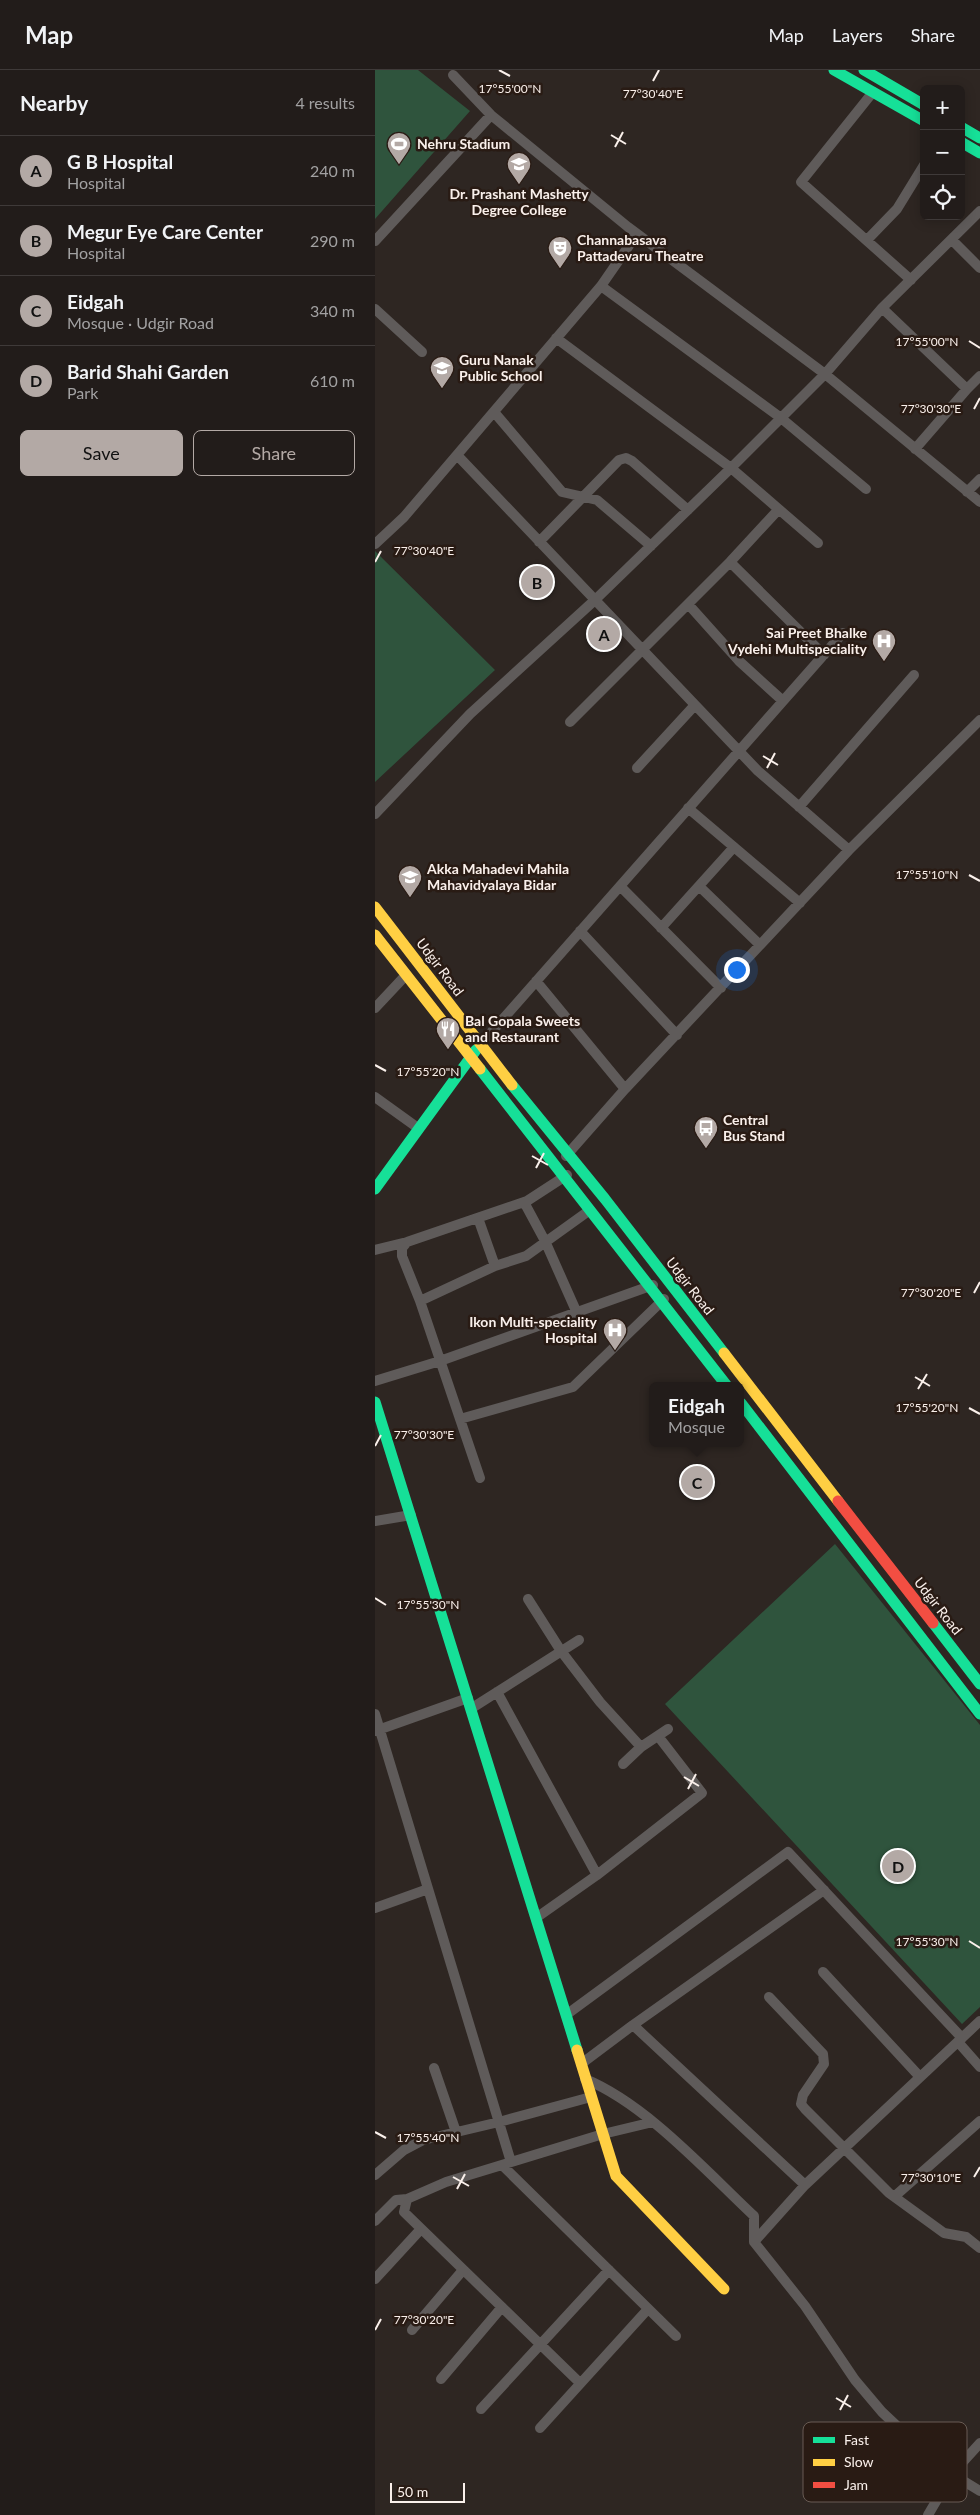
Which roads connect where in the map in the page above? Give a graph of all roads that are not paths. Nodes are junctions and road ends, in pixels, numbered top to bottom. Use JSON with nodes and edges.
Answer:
{"nodes":[{"id":1,"x":834,"y":70,"type":"edge"},
{"id":2,"x":864,"y":70,"type":"edge"},
{"id":3,"x":453,"y":72,"type":"edge"},
{"id":4,"x":873,"y":92,"type":"junction"},
{"id":5,"x":920,"y":103,"type":"edge"},
{"id":6,"x":491,"y":116,"type":"junction"},
{"id":7,"x":920,"y":119,"type":"edge"},
{"id":8,"x":965,"y":129,"type":"edge"},
{"id":9,"x":980,"y":138,"type":"edge"},
{"id":10,"x":965,"y":144,"type":"edge"},
{"id":11,"x":980,"y":153,"type":"edge"},
{"id":12,"x":920,"y":171,"type":"edge"},
{"id":13,"x":980,"y":211,"type":"edge"},
{"id":14,"x":637,"y":234,"type":"junction"},
{"id":15,"x":867,"y":240,"type":"junction"},
{"id":16,"x":952,"y":240,"type":"junction"},
{"id":17,"x":375,"y":241,"type":"edge"},
{"id":18,"x":980,"y":268,"type":"edge"},
{"id":19,"x":911,"y":280,"type":"junction"},
{"id":20,"x":601,"y":286,"type":"junction"},
{"id":21,"x":882,"y":308,"type":"junction"},
{"id":22,"x":375,"y":309,"type":"edge"},
{"id":23,"x":556,"y":338,"type":"junction"},
{"id":24,"x":422,"y":352,"type":"dead end"},
{"id":25,"x":825,"y":374,"type":"junction"},
{"id":26,"x":980,"y":376,"type":"edge"},
{"id":27,"x":967,"y":389,"type":"junction"},
{"id":28,"x":495,"y":412,"type":"junction"},
{"id":29,"x":781,"y":418,"type":"junction"},
{"id":30,"x":915,"y":449,"type":"junction"},
{"id":31,"x":457,"y":455,"type":"junction"},
{"id":32,"x":731,"y":468,"type":"junction"},
{"id":33,"x":980,"y":479,"type":"edge"},
{"id":34,"x":866,"y":489,"type":"dead end"},
{"id":35,"x":967,"y":492,"type":"junction"},
{"id":36,"x":584,"y":497,"type":"junction"},
{"id":37,"x":980,"y":502,"type":"edge"},
{"id":38,"x":688,"y":510,"type":"junction"},
{"id":39,"x":778,"y":510,"type":"junction"},
{"id":40,"x":539,"y":542,"type":"junction"},
{"id":41,"x":818,"y":543,"type":"dead end"},
{"id":42,"x":375,"y":544,"type":"edge"},
{"id":43,"x":651,"y":546,"type":"junction"},
{"id":44,"x":730,"y":562,"type":"junction"},
{"id":45,"x":595,"y":599,"type":"junction"},
{"id":46,"x":688,"y":604,"type":"junction"},
{"id":47,"x":843,"y":633,"type":"dead end"},
{"id":48,"x":642,"y":651,"type":"junction"},
{"id":49,"x":824,"y":655,"type":"junction"},
{"id":50,"x":914,"y":675,"type":"dead end"},
{"id":51,"x":783,"y":700,"type":"junction"},
{"id":52,"x":695,"y":706,"type":"junction"},
{"id":53,"x":980,"y":720,"type":"edge"},
{"id":54,"x":570,"y":722,"type":"dead end"},
{"id":55,"x":739,"y":751,"type":"junction"},
{"id":56,"x":637,"y":768,"type":"dead end"},
{"id":57,"x":799,"y":807,"type":"junction"},
{"id":58,"x":688,"y":808,"type":"junction"},
{"id":59,"x":375,"y":814,"type":"edge"},
{"id":60,"x":734,"y":847,"type":"junction"},
{"id":61,"x":849,"y":850,"type":"junction"},
{"id":62,"x":620,"y":886,"type":"junction"},
{"id":63,"x":700,"y":886,"type":"junction"},
{"id":64,"x":800,"y":903,"type":"junction"},
{"id":65,"x":375,"y":907,"type":"edge"},
{"id":66,"x":661,"y":928,"type":"junction"},
{"id":67,"x":580,"y":931,"type":"junction"},
{"id":68,"x":375,"y":935,"type":"edge"},
{"id":69,"x":760,"y":945,"type":"junction"},
{"id":70,"x":406,"y":975,"type":"junction"},
{"id":71,"x":536,"y":981,"type":"junction"},
{"id":72,"x":721,"y":988,"type":"junction"},
{"id":73,"x":375,"y":1008,"type":"edge"},
{"id":74,"x":677,"y":1035,"type":"junction"},
{"id":75,"x":480,"y":1045,"type":"junction"},
{"id":76,"x":471,"y":1058,"type":"junction"},
{"id":77,"x":625,"y":1089,"type":"junction"},
{"id":78,"x":375,"y":1097,"type":"edge"},
{"id":79,"x":418,"y":1128,"type":"junction"},
{"id":80,"x":567,"y":1154,"type":"junction"},
{"id":81,"x":557,"y":1167,"type":"junction"},
{"id":82,"x":578,"y":1167,"type":"junction"},
{"id":83,"x":564,"y":1176,"type":"junction"},
{"id":84,"x":375,"y":1189,"type":"edge"},
{"id":85,"x":524,"y":1202,"type":"junction"},
{"id":86,"x":590,"y":1210,"type":"junction"},
{"id":87,"x":478,"y":1218,"type":"junction"},
{"id":88,"x":545,"y":1241,"type":"junction"},
{"id":89,"x":407,"y":1242,"type":"junction"},
{"id":90,"x":375,"y":1250,"type":"edge"},
{"id":91,"x":495,"y":1266,"type":"junction"},
{"id":92,"x":666,"y":1280,"type":"junction"},
{"id":93,"x":650,"y":1286,"type":"junction"},
{"id":94,"x":674,"y":1290,"type":"junction"},
{"id":95,"x":420,"y":1301,"type":"junction"},
{"id":96,"x":661,"y":1302,"type":"junction"},
{"id":97,"x":577,"y":1313,"type":"junction"},
{"id":98,"x":440,"y":1361,"type":"junction"},
{"id":99,"x":375,"y":1381,"type":"edge"},
{"id":100,"x":724,"y":1382,"type":"edge"},
{"id":101,"x":375,"y":1402,"type":"edge"},
{"id":102,"x":744,"y":1407,"type":"edge"},
{"id":103,"x":460,"y":1419,"type":"junction"},
{"id":104,"x":480,"y":1478,"type":"dead end"},
{"id":105,"x":411,"y":1515,"type":"junction"},
{"id":106,"x":375,"y":1521,"type":"edge"},
{"id":107,"x":529,"y":1598,"type":"dead end"},
{"id":108,"x":579,"y":1640,"type":"dead end"},
{"id":109,"x":561,"y":1651,"type":"junction"},
{"id":110,"x":980,"y":1684,"type":"edge"},
{"id":111,"x":497,"y":1692,"type":"junction"},
{"id":112,"x":470,"y":1703,"type":"junction"},
{"id":113,"x":375,"y":1714,"type":"edge"},
{"id":114,"x":980,"y":1714,"type":"edge"},
{"id":115,"x":668,"y":1729,"type":"dead end"},
{"id":116,"x":377,"y":1730,"type":"edge"},
{"id":117,"x":658,"y":1736,"type":"junction"},
{"id":118,"x":641,"y":1747,"type":"junction"},
{"id":119,"x":623,"y":1764,"type":"dead end"},
{"id":120,"x":597,"y":1875,"type":"junction"},
{"id":121,"x":428,"y":1889,"type":"junction"},
{"id":122,"x":824,"y":1890,"type":"junction"},
{"id":123,"x":375,"y":1908,"type":"edge"},
{"id":124,"x":536,"y":1918,"type":"junction"},
{"id":125,"x":823,"y":1972,"type":"dead end"},
{"id":126,"x":769,"y":1997,"type":"dead end"},
{"id":127,"x":566,"y":2015,"type":"junction"},
{"id":128,"x":980,"y":2022,"type":"edge"},
{"id":129,"x":633,"y":2025,"type":"junction"},
{"id":130,"x":960,"y":2040,"type":"junction"},
{"id":131,"x":581,"y":2064,"type":"junction"},
{"id":132,"x":980,"y":2067,"type":"edge"},
{"id":133,"x":434,"y":2068,"type":"dead end"},
{"id":134,"x":920,"y":2077,"type":"junction"},
{"id":135,"x":585,"y":2079,"type":"junction"},
{"id":136,"x":591,"y":2097,"type":"junction"},
{"id":137,"x":499,"y":2122,"type":"junction"},
{"id":138,"x":653,"y":2122,"type":"junction"},
{"id":139,"x":980,"y":2122,"type":"edge"},
{"id":140,"x":456,"y":2132,"type":"junction"},
{"id":141,"x":603,"y":2134,"type":"junction"},
{"id":142,"x":844,"y":2149,"type":"junction"},
{"id":143,"x":507,"y":2164,"type":"junction"},
{"id":144,"x":375,"y":2175,"type":"edge"},
{"id":145,"x":805,"y":2185,"type":"junction"},
{"id":146,"x":895,"y":2196,"type":"junction"},
{"id":147,"x":407,"y":2199,"type":"junction"},
{"id":148,"x":375,"y":2221,"type":"edge"},
{"id":149,"x":421,"y":2229,"type":"junction"},
{"id":150,"x":754,"y":2242,"type":"junction"},
{"id":151,"x":980,"y":2248,"type":"edge"},
{"id":152,"x":463,"y":2270,"type":"junction"},
{"id":153,"x":609,"y":2270,"type":"junction"},
{"id":154,"x":375,"y":2279,"type":"edge"},
{"id":155,"x":724,"y":2290,"type":"dead end"},
{"id":156,"x":501,"y":2307,"type":"junction"},
{"id":157,"x":648,"y":2309,"type":"junction"},
{"id":158,"x":412,"y":2330,"type":"dead end"},
{"id":159,"x":676,"y":2336,"type":"dead end"},
{"id":160,"x":541,"y":2346,"type":"junction"},
{"id":161,"x":441,"y":2379,"type":"dead end"},
{"id":162,"x":580,"y":2383,"type":"junction"},
{"id":163,"x":481,"y":2409,"type":"dead end"},
{"id":164,"x":893,"y":2422,"type":"edge"},
{"id":165,"x":540,"y":2428,"type":"dead end"},
{"id":166,"x":980,"y":2443,"type":"edge"},
{"id":167,"x":967,"y":2457,"type":"edge"},
{"id":168,"x":967,"y":2483,"type":"edge"},
{"id":169,"x":980,"y":2490,"type":"edge"},
{"id":170,"x":936,"y":2502,"type":"edge"},
{"id":171,"x":929,"y":2515,"type":"edge"}],
"edges":[{"from":1,"to":4,"type":"main road"},
{"from":2,"to":5,"type":"main road"},
{"from":3,"to":6,"type":"street"},
{"from":4,"to":7,"type":"main road"},
{"from":4,"to":15,"type":"street"},
{"from":6,"to":14,"type":"street"},
{"from":6,"to":17,"type":"street"},
{"from":8,"to":9,"type":"main road"},
{"from":10,"to":11,"type":"main road"},
{"from":12,"to":15,"type":"street"},
{"from":13,"to":16,"type":"street"},
{"from":14,"to":20,"type":"street"},
{"from":14,"to":25,"type":"street"},
{"from":15,"to":19,"type":"street"},
{"from":16,"to":18,"type":"street"},
{"from":16,"to":19,"type":"street"},
{"from":19,"to":21,"type":"street"},
{"from":20,"to":23,"type":"street"},
{"from":20,"to":29,"type":"street"},
{"from":21,"to":25,"type":"street"},
{"from":21,"to":27,"type":"street"},
{"from":22,"to":24,"type":"street"},
{"from":23,"to":28,"type":"street"},
{"from":23,"to":32,"type":"street"},
{"from":25,"to":29,"type":"street"},
{"from":25,"to":30,"type":"street"},
{"from":26,"to":27,"type":"street"},
{"from":27,"to":30,"type":"street"},
{"from":28,"to":31,"type":"street"},
{"from":28,"to":36,"type":"street"},
{"from":29,"to":32,"type":"street"},
{"from":29,"to":34,"type":"street"},
{"from":30,"to":35,"type":"street"},
{"from":31,"to":40,"type":"street"},
{"from":31,"to":42,"type":"street"},
{"from":32,"to":38,"type":"street"},
{"from":32,"to":39,"type":"street"},
{"from":33,"to":35,"type":"street"},
{"from":35,"to":37,"type":"street"},
{"from":36,"to":38,"type":"street"},
{"from":36,"to":40,"type":"street"},
{"from":36,"to":43,"type":"street"},
{"from":38,"to":43,"type":"street"},
{"from":39,"to":41,"type":"street"},
{"from":39,"to":44,"type":"street"},
{"from":40,"to":45,"type":"street"},
{"from":43,"to":45,"type":"street"},
{"from":44,"to":46,"type":"street"},
{"from":44,"to":49,"type":"street"},
{"from":45,"to":48,"type":"street"},
{"from":45,"to":59,"type":"street"},
{"from":46,"to":48,"type":"street"},
{"from":46,"to":51,"type":"street"},
{"from":47,"to":49,"type":"street"},
{"from":48,"to":52,"type":"street"},
{"from":48,"to":54,"type":"street"},
{"from":49,"to":51,"type":"street"},
{"from":50,"to":57,"type":"street"},
{"from":51,"to":55,"type":"street"},
{"from":52,"to":55,"type":"street"},
{"from":52,"to":56,"type":"street"},
{"from":53,"to":61,"type":"street"},
{"from":55,"to":57,"type":"street"},
{"from":55,"to":58,"type":"street"},
{"from":57,"to":61,"type":"street"},
{"from":58,"to":60,"type":"street"},
{"from":58,"to":62,"type":"street"},
{"from":60,"to":63,"type":"street"},
{"from":60,"to":64,"type":"street"},
{"from":61,"to":64,"type":"street"},
{"from":62,"to":66,"type":"street"},
{"from":62,"to":67,"type":"street"},
{"from":63,"to":66,"type":"street"},
{"from":63,"to":69,"type":"street"},
{"from":64,"to":69,"type":"street"},
{"from":65,"to":75,"type":"main road","name":"Udgir Road"},
{"from":66,"to":72,"type":"street"},
{"from":67,"to":71,"type":"street"},
{"from":67,"to":74,"type":"street"},
{"from":68,"to":70,"type":"main road"},
{"from":69,"to":72,"type":"street"},
{"from":70,"to":73,"type":"street"},
{"from":70,"to":76,"type":"main road"},
{"from":71,"to":75,"type":"street"},
{"from":71,"to":77,"type":"street"},
{"from":72,"to":74,"type":"street"},
{"from":74,"to":77,"type":"street"},
{"from":75,"to":76,"type":"main road"},
{"from":75,"to":80,"type":"main road","name":"Udgir Road"},
{"from":76,"to":79,"type":"main road"},
{"from":76,"to":81,"type":"main road"},
{"from":77,"to":80,"type":"street"},
{"from":78,"to":79,"type":"street"},
{"from":79,"to":84,"type":"main road"},
{"from":80,"to":81,"type":"street"},
{"from":80,"to":82,"type":"main road","name":"Udgir Road"},
{"from":81,"to":83,"type":"main road"},
{"from":82,"to":83,"type":"street"},
{"from":82,"to":92,"type":"main road","name":"Udgir Road"},
{"from":83,"to":85,"type":"street"},
{"from":83,"to":86,"type":"main road"},
{"from":85,"to":87,"type":"street"},
{"from":85,"to":88,"type":"street"},
{"from":86,"to":88,"type":"street"},
{"from":86,"to":93,"type":"main road"},
{"from":87,"to":89,"type":"street"},
{"from":87,"to":91,"type":"street"},
{"from":88,"to":91,"type":"street"},
{"from":88,"to":97,"type":"street"},
{"from":89,"to":90,"type":"street"},
{"from":89,"to":95,"type":"street"},
{"from":91,"to":95,"type":"street"},
{"from":92,"to":93,"type":"street"},
{"from":92,"to":94,"type":"main road","name":"Udgir Road"},
{"from":93,"to":96,"type":"main road"},
{"from":93,"to":97,"type":"street"},
{"from":94,"to":96,"type":"street"},
{"from":94,"to":110,"type":"main road","name":"Udgir Road"},
{"from":95,"to":98,"type":"street"},
{"from":96,"to":100,"type":"main road"},
{"from":96,"to":103,"type":"street"},
{"from":97,"to":98,"type":"street"},
{"from":98,"to":99,"type":"street"},
{"from":98,"to":103,"type":"street"},
{"from":101,"to":105,"type":"main road"},
{"from":102,"to":114,"type":"main road"},
{"from":103,"to":104,"type":"street"},
{"from":105,"to":106,"type":"street"},
{"from":105,"to":112,"type":"main road"},
{"from":107,"to":109,"type":"street"},
{"from":108,"to":109,"type":"street"},
{"from":109,"to":111,"type":"street"},
{"from":109,"to":118,"type":"street"},
{"from":111,"to":112,"type":"street"},
{"from":111,"to":120,"type":"street"},
{"from":112,"to":116,"type":"street"},
{"from":112,"to":124,"type":"main road"},
{"from":113,"to":116,"type":"street"},
{"from":115,"to":117,"type":"street"},
{"from":116,"to":121,"type":"street"},
{"from":117,"to":118,"type":"street"},
{"from":117,"to":120,"type":"street"},
{"from":118,"to":119,"type":"street"},
{"from":120,"to":124,"type":"street"},
{"from":121,"to":123,"type":"street"},
{"from":121,"to":137,"type":"street"},
{"from":122,"to":127,"type":"street"},
{"from":122,"to":129,"type":"street"},
{"from":122,"to":130,"type":"street"},
{"from":124,"to":127,"type":"main road"},
{"from":125,"to":134,"type":"street"},
{"from":126,"to":142,"type":"street"},
{"from":127,"to":131,"type":"main road"},
{"from":128,"to":130,"type":"street"},
{"from":129,"to":131,"type":"street"},
{"from":129,"to":145,"type":"street"},
{"from":130,"to":132,"type":"street"},
{"from":130,"to":134,"type":"street"},
{"from":131,"to":135,"type":"main road"},
{"from":133,"to":140,"type":"street"},
{"from":134,"to":142,"type":"street"},
{"from":135,"to":136,"type":"main road"},
{"from":135,"to":138,"type":"street"},
{"from":136,"to":137,"type":"street"},
{"from":136,"to":141,"type":"main road"},
{"from":137,"to":140,"type":"street"},
{"from":137,"to":143,"type":"street"},
{"from":138,"to":141,"type":"street"},
{"from":138,"to":150,"type":"street"},
{"from":139,"to":146,"type":"street"},
{"from":140,"to":144,"type":"street"},
{"from":141,"to":143,"type":"street"},
{"from":141,"to":155,"type":"main road"},
{"from":142,"to":145,"type":"street"},
{"from":142,"to":146,"type":"street"},
{"from":143,"to":147,"type":"street"},
{"from":143,"to":153,"type":"street"},
{"from":145,"to":150,"type":"street"},
{"from":146,"to":151,"type":"street"},
{"from":147,"to":148,"type":"street"},
{"from":147,"to":149,"type":"street"},
{"from":149,"to":152,"type":"street"},
{"from":149,"to":154,"type":"street"},
{"from":150,"to":164,"type":"street"},
{"from":152,"to":156,"type":"street"},
{"from":152,"to":158,"type":"street"},
{"from":153,"to":157,"type":"street"},
{"from":153,"to":160,"type":"street"},
{"from":156,"to":160,"type":"street"},
{"from":156,"to":161,"type":"street"},
{"from":157,"to":159,"type":"street"},
{"from":157,"to":162,"type":"street"},
{"from":160,"to":162,"type":"street"},
{"from":160,"to":163,"type":"street"},
{"from":162,"to":165,"type":"street"},
{"from":166,"to":167,"type":"street"},
{"from":168,"to":169,"type":"street"},
{"from":170,"to":171,"type":"street"}]}
